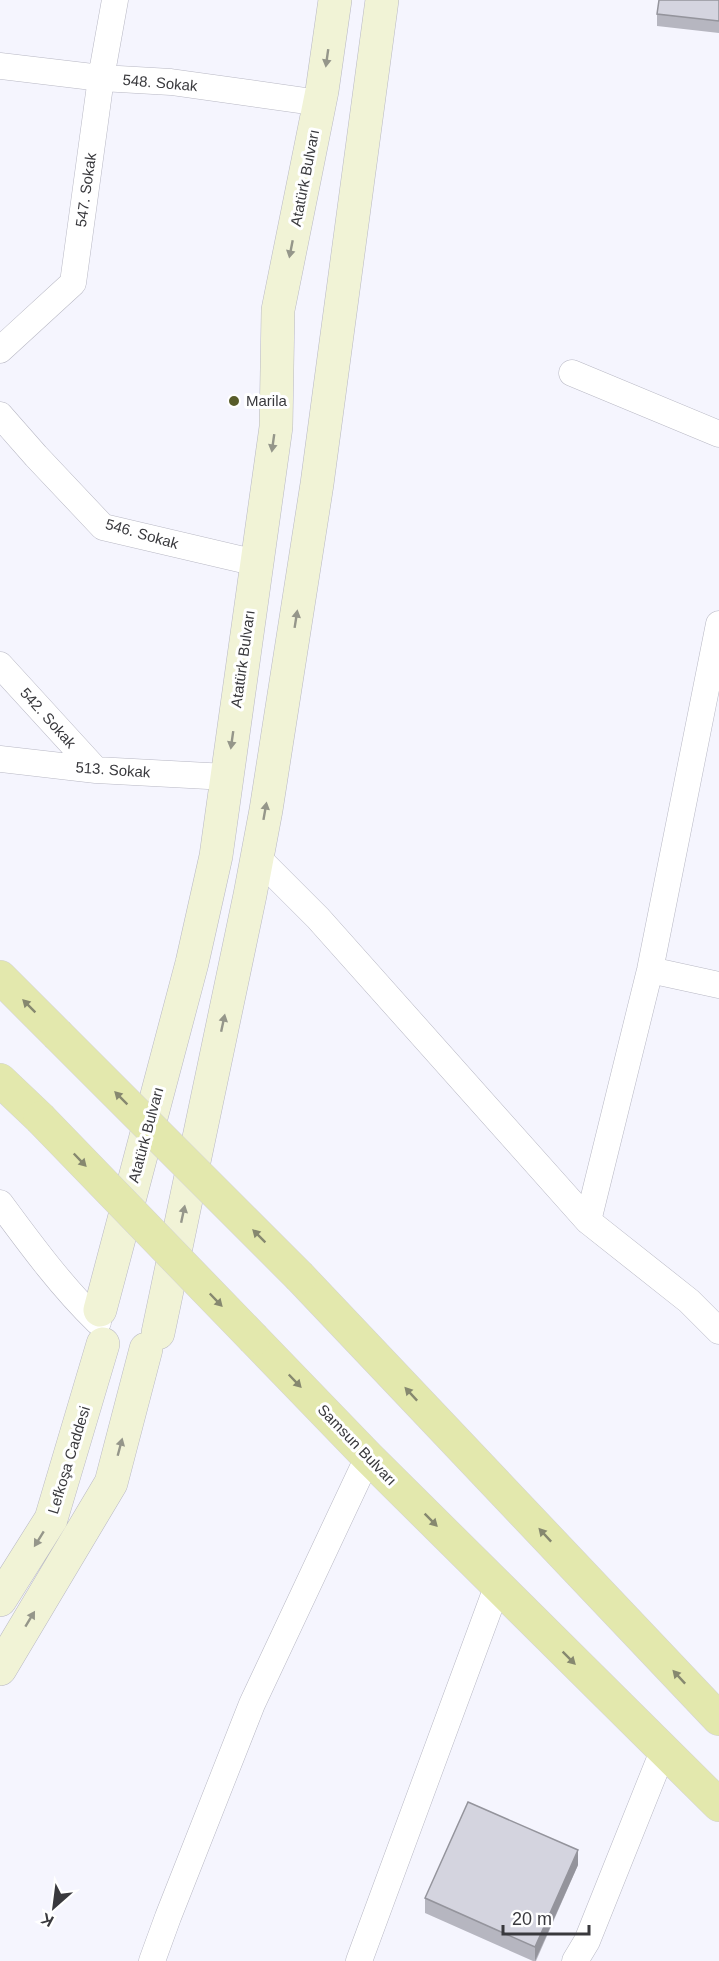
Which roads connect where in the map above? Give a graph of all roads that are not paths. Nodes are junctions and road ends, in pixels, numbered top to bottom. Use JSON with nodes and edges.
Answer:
{"nodes":[{"id":1,"x":115,"y":0,"type":"edge"},
{"id":2,"x":335,"y":0,"type":"edge"},
{"id":3,"x":382,"y":0,"type":"edge"},
{"id":4,"x":0,"y":66,"type":"edge"},
{"id":5,"x":101,"y":78,"type":"junction"},
{"id":6,"x":320,"y":103,"type":"junction"},
{"id":7,"x":0,"y":350,"type":"edge"},
{"id":8,"x":572,"y":373,"type":"dead end"},
{"id":9,"x":0,"y":415,"type":"edge"},
{"id":10,"x":719,"y":434,"type":"edge"},
{"id":11,"x":257,"y":563,"type":"junction"},
{"id":12,"x":719,"y":624,"type":"edge"},
{"id":13,"x":0,"y":665,"type":"edge"},
{"id":14,"x":0,"y":759,"type":"edge"},
{"id":15,"x":96,"y":770,"type":"junction"},
{"id":16,"x":227,"y":777,"type":"junction"},
{"id":17,"x":257,"y":856,"type":"junction"},
{"id":18,"x":650,"y":970,"type":"junction"},
{"id":19,"x":0,"y":977,"type":"edge"},
{"id":20,"x":719,"y":985,"type":"edge"},
{"id":21,"x":0,"y":1080,"type":"edge"},
{"id":22,"x":22,"y":1107,"type":"edge"},
{"id":23,"x":0,"y":1203,"type":"edge"},
{"id":24,"x":588,"y":1221,"type":"junction"},
{"id":25,"x":100,"y":1325,"type":"junction"},
{"id":26,"x":719,"y":1331,"type":"edge"},
{"id":27,"x":152,"y":1341,"type":"junction"},
{"id":28,"x":368,"y":1457,"type":"junction"},
{"id":29,"x":497,"y":1587,"type":"junction"},
{"id":30,"x":0,"y":1600,"type":"edge"},
{"id":31,"x":0,"y":1669,"type":"edge"},
{"id":32,"x":719,"y":1719,"type":"edge"},
{"id":33,"x":663,"y":1752,"type":"junction"},
{"id":34,"x":719,"y":1805,"type":"edge"},
{"id":35,"x":152,"y":1961,"type":"edge"},
{"id":36,"x":359,"y":1961,"type":"edge"},
{"id":37,"x":575,"y":1961,"type":"edge"}],
"edges":[{"from":1,"to":5,"type":"street","name":"547. Sokak"},
{"from":2,"to":6,"type":"main road","name":"Atatürk Bulvarı","one_way":true},
{"from":17,"to":3,"type":"main road","one_way":true},
{"from":4,"to":5,"type":"street","name":"548. Sokak"},
{"from":5,"to":6,"type":"street","name":"548. Sokak"},
{"from":5,"to":7,"type":"street","name":"547. Sokak"},
{"from":6,"to":11,"type":"main road","name":"Atatürk Bulvarı","one_way":true},
{"from":8,"to":10,"type":"street"},
{"from":9,"to":11,"type":"street","name":"546. Sokak"},
{"from":11,"to":16,"type":"main road","name":"Atatürk Bulvarı","one_way":true},
{"from":12,"to":18,"type":"street"},
{"from":13,"to":15,"type":"street","name":"542. Sokak"},
{"from":14,"to":15,"type":"street","name":"513. Sokak"},
{"from":15,"to":16,"type":"street","name":"513. Sokak"},
{"from":16,"to":25,"type":"main road","name":"Atatürk Bulvarı"},
{"from":17,"to":24,"type":"street"},
{"from":27,"to":17,"type":"main road","one_way":true},
{"from":18,"to":20,"type":"street"},
{"from":18,"to":24,"type":"street"},
{"from":32,"to":19,"type":"main road","one_way":true,"bridge":true},
{"from":21,"to":22,"type":"main road","name":"Samsun Bulvarı"},
{"from":22,"to":28,"type":"main road","name":"Samsun Bulvarı","one_way":true,"bridge":true},
{"from":23,"to":25,"type":"street"},
{"from":24,"to":26,"type":"street"},
{"from":25,"to":27,"type":"main road"},
{"from":25,"to":27,"type":"main road"},
{"from":25,"to":30,"type":"main road","name":"Lefkoşa Caddesi","one_way":true},
{"from":31,"to":27,"type":"main road","one_way":true},
{"from":28,"to":29,"type":"main road","name":"Samsun Bulvarı","one_way":true},
{"from":28,"to":35,"type":"street"},
{"from":29,"to":33,"type":"main road","name":"Samsun Bulvarı","one_way":true},
{"from":29,"to":36,"type":"street"},
{"from":33,"to":34,"type":"main road","name":"Samsun Bulvarı"},
{"from":33,"to":37,"type":"street"}]}
